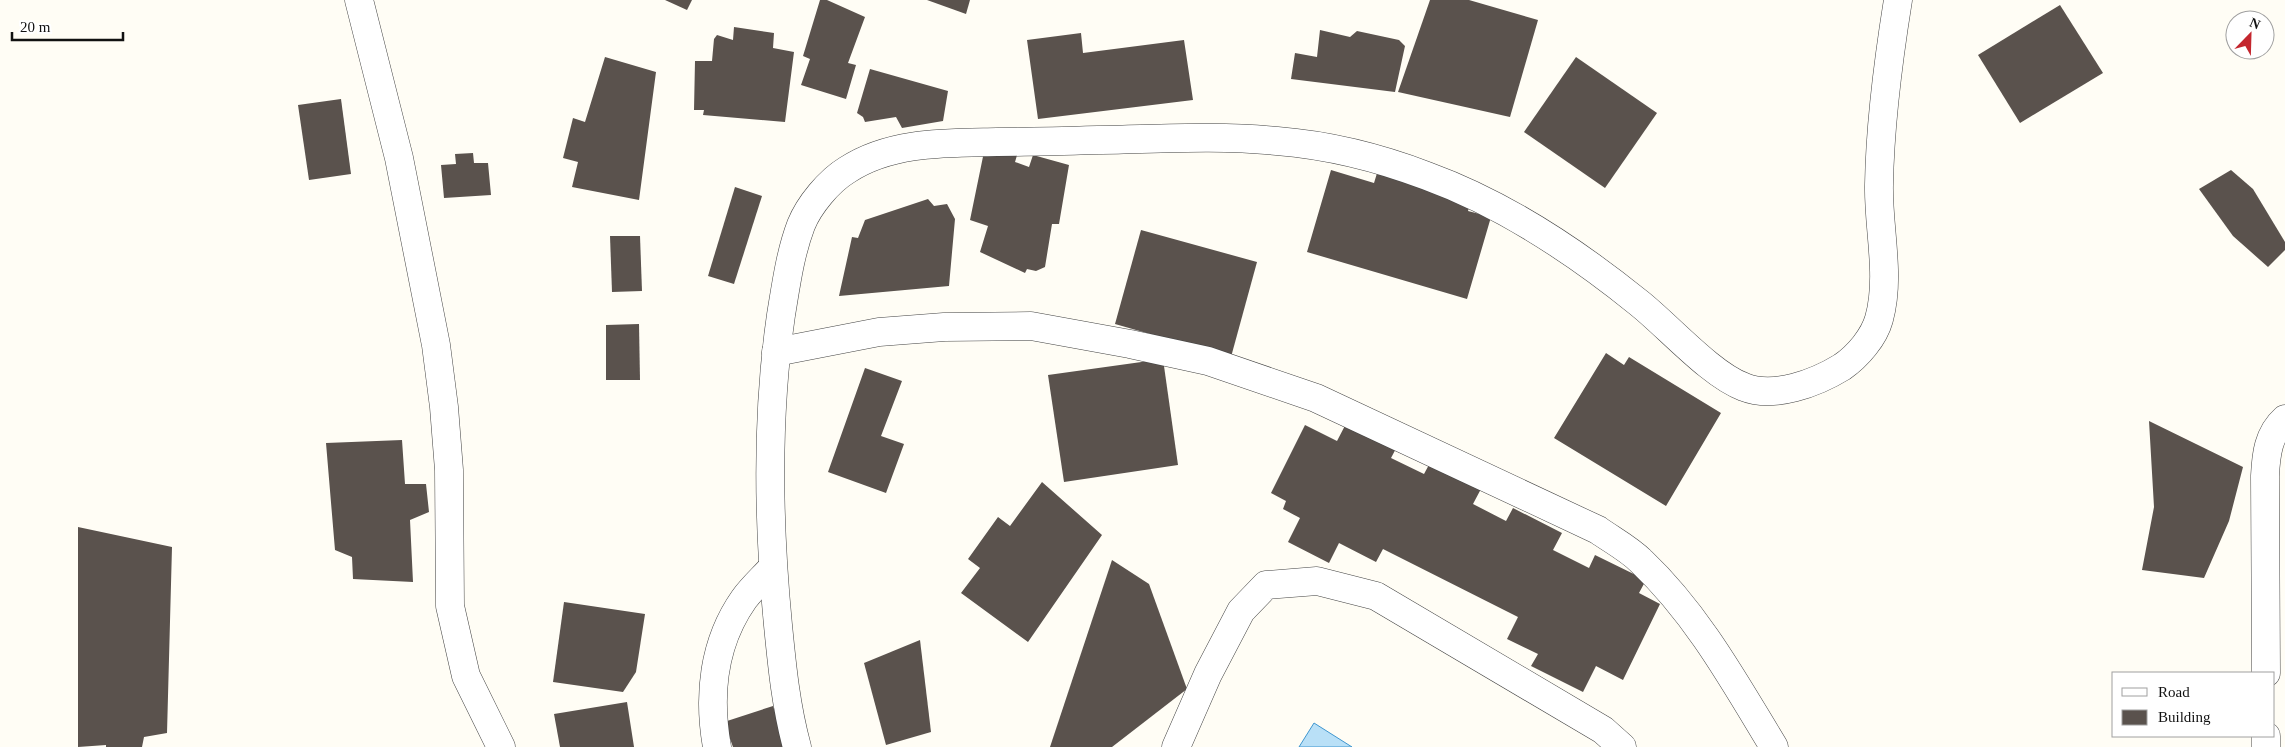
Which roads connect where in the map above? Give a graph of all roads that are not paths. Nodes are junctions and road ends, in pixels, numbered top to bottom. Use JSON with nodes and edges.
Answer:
{"nodes":[{"id":1,"x":359,"y":0,"type":"edge"},
{"id":2,"x":1898,"y":0,"type":"edge"},
{"id":3,"x":776,"y":352,"type":"junction"},
{"id":4,"x":2285,"y":419,"type":"edge"},
{"id":5,"x":772,"y":568,"type":"junction"},
{"id":6,"x":2266,"y":672,"type":"edge"},
{"id":7,"x":501,"y":747,"type":"edge"},
{"id":8,"x":717,"y":747,"type":"edge"},
{"id":9,"x":797,"y":747,"type":"edge"},
{"id":10,"x":1176,"y":747,"type":"edge"},
{"id":11,"x":1622,"y":747,"type":"edge"},
{"id":12,"x":1774,"y":747,"type":"edge"}],
"edges":[{"from":1,"to":7,"type":"street"},
{"from":2,"to":3,"type":"street"},
{"from":3,"to":5,"type":"street"},
{"from":3,"to":12,"type":"street"},
{"from":4,"to":6,"type":"street"},
{"from":5,"to":8,"type":"street"},
{"from":5,"to":9,"type":"street"},
{"from":10,"to":11,"type":"street"}]}
